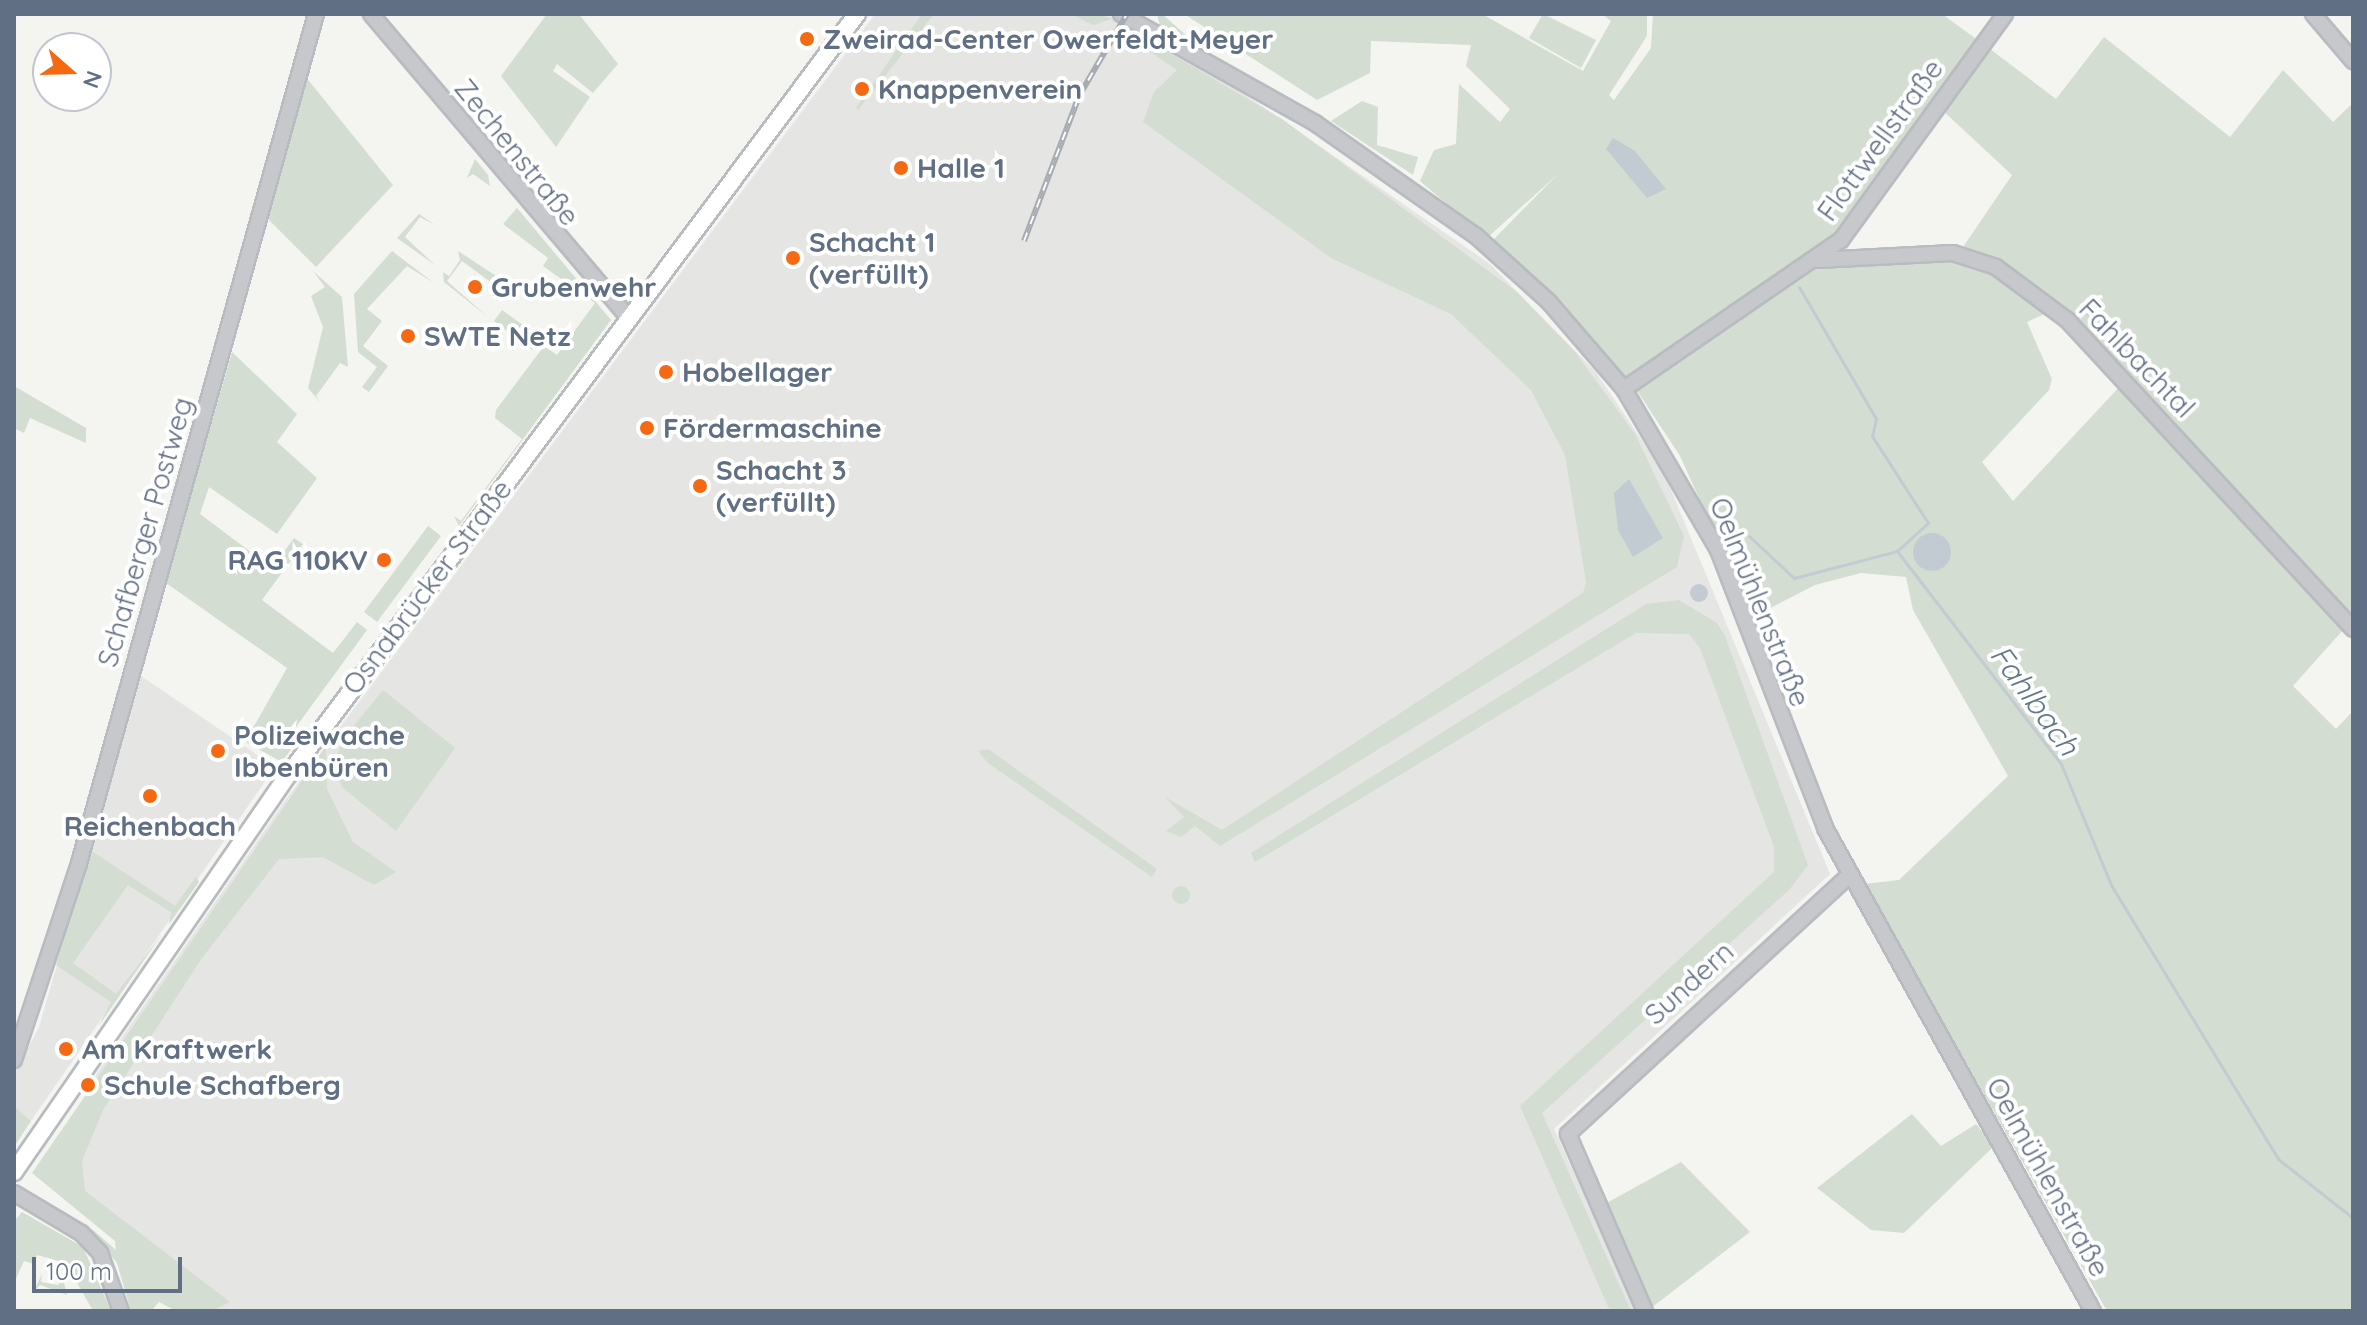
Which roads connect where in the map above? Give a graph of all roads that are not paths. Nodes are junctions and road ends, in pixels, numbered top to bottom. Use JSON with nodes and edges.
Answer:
{"nodes":[{"id":1,"x":316,"y":14,"type":"edge"},
{"id":2,"x":371,"y":14,"type":"edge"},
{"id":3,"x":857,"y":14,"type":"edge"},
{"id":4,"x":1121,"y":14,"type":"edge"},
{"id":5,"x":2005,"y":14,"type":"edge"},
{"id":6,"x":2313,"y":14,"type":"edge"},
{"id":7,"x":1150,"y":20,"type":"edge"},
{"id":8,"x":2353,"y":61,"type":"edge"},
{"id":9,"x":1818,"y":260,"type":"junction"},
{"id":10,"x":629,"y":318,"type":"junction"},
{"id":11,"x":1624,"y":389,"type":"junction"},
{"id":12,"x":2353,"y":629,"type":"edge"},
{"id":13,"x":1850,"y":875,"type":"junction"},
{"id":14,"x":14,"y":1060,"type":"edge"},
{"id":15,"x":14,"y":1172,"type":"edge"},
{"id":16,"x":14,"y":1193,"type":"edge"},
{"id":17,"x":121,"y":1311,"type":"edge"},
{"id":18,"x":1645,"y":1311,"type":"edge"},
{"id":19,"x":2093,"y":1311,"type":"edge"}],
"edges":[{"from":1,"to":14,"type":"street","name":"Schafberger Postweg"},
{"from":2,"to":10,"type":"street","name":"Zechenstraße"},
{"from":3,"to":10,"type":"main road","name":"Osnabrücker Straße"},
{"from":4,"to":7,"type":"street","name":"Oelmühlenstraße"},
{"from":5,"to":9,"type":"street","name":"Flottwellstraße"},
{"from":6,"to":8,"type":"street"},
{"from":7,"to":11,"type":"street","name":"Oelmühlenstraße"},
{"from":9,"to":11,"type":"street","name":"Flottwellstraße"},
{"from":9,"to":12,"type":"street","name":"Fahlbachtal"},
{"from":10,"to":15,"type":"main road","name":"Osnabrücker Straße"},
{"from":11,"to":13,"type":"street","name":"Oelmühlenstraße"},
{"from":13,"to":18,"type":"street","name":"Sundern"},
{"from":13,"to":19,"type":"street","name":"Oelmühlenstraße"},
{"from":16,"to":17,"type":"street"}]}
